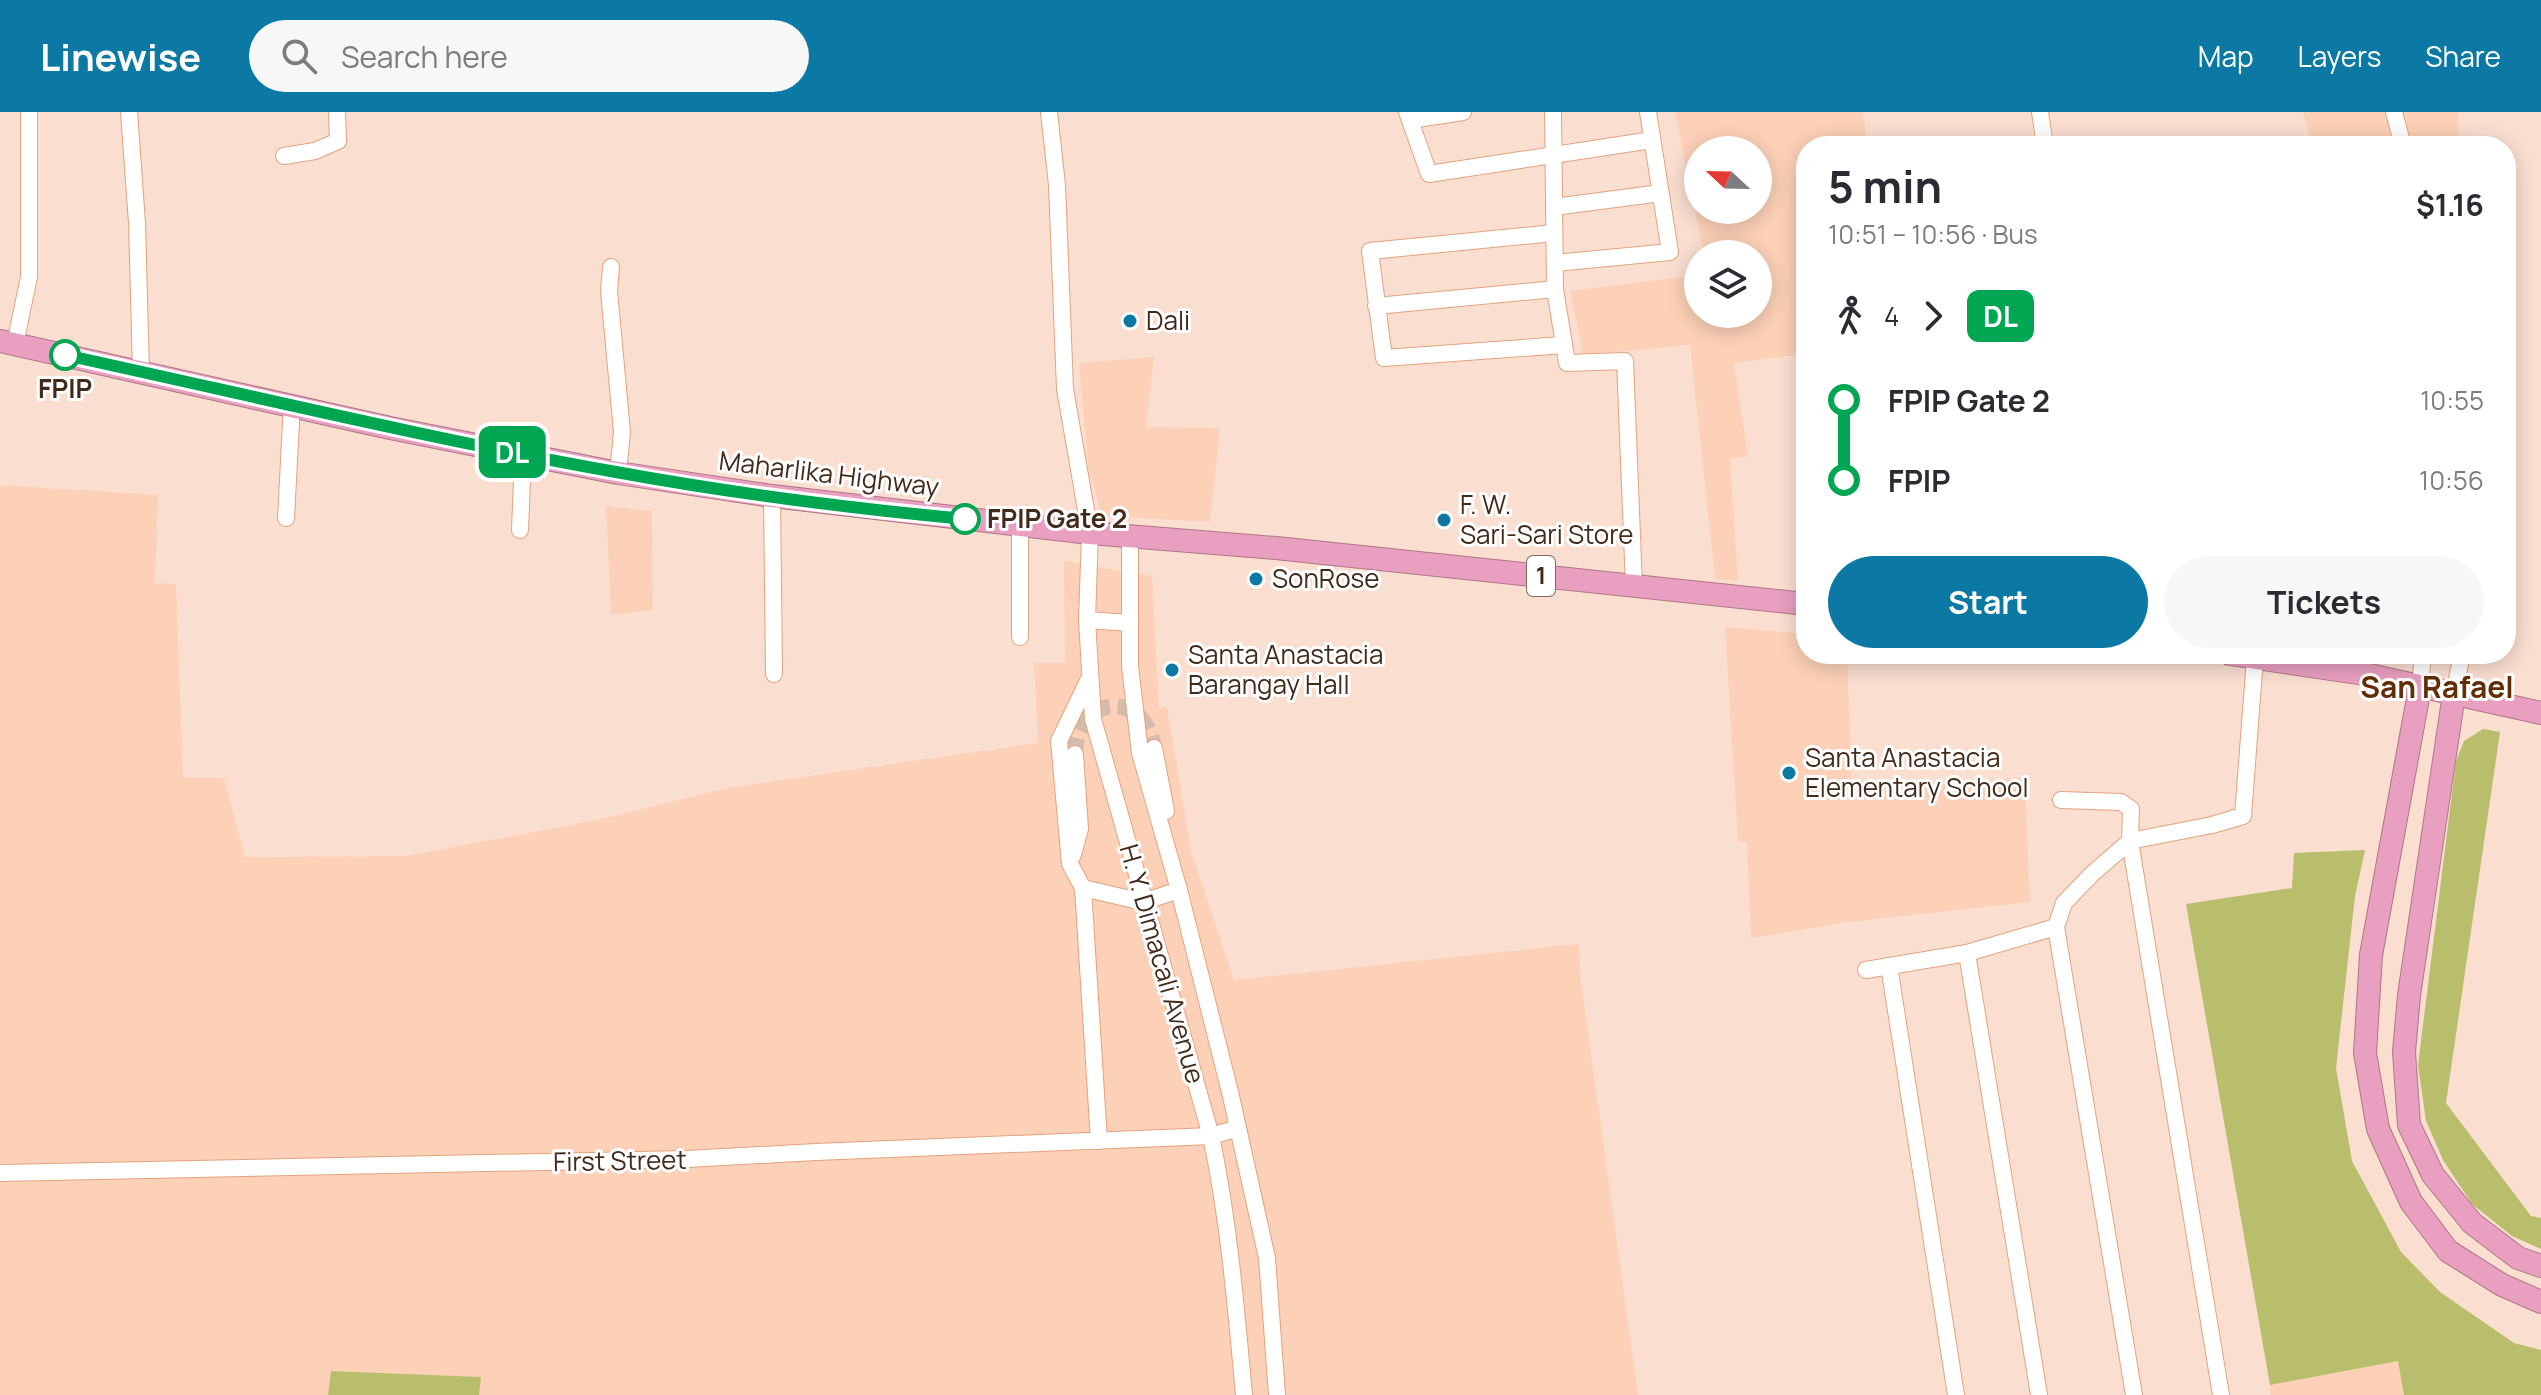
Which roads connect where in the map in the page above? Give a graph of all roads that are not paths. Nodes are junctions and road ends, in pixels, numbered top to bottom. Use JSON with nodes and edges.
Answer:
{"nodes":[{"id":1,"x":29,"y":112,"type":"edge"},
{"id":2,"x":129,"y":112,"type":"edge"},
{"id":3,"x":337,"y":112,"type":"edge"},
{"id":4,"x":1049,"y":112,"type":"edge"},
{"id":5,"x":1463,"y":112,"type":"edge"},
{"id":6,"x":1553,"y":112,"type":"edge"},
{"id":7,"x":1648,"y":112,"type":"edge"},
{"id":8,"x":2040,"y":112,"type":"edge"},
{"id":9,"x":2394,"y":112,"type":"edge"},
{"id":10,"x":1408,"y":116,"type":"edge"},
{"id":11,"x":2044,"y":136,"type":"edge"},
{"id":12,"x":2400,"y":136,"type":"edge"},
{"id":13,"x":1652,"y":140,"type":"junction"},
{"id":14,"x":1553,"y":154,"type":"junction"},
{"id":15,"x":284,"y":156,"type":"dead end"},
{"id":16,"x":1661,"y":193,"type":"junction"},
{"id":17,"x":1554,"y":207,"type":"junction"},
{"id":18,"x":1554,"y":233,"type":"junction"},
{"id":19,"x":1555,"y":263,"type":"junction"},
{"id":20,"x":611,"y":267,"type":"dead end"},
{"id":21,"x":1555,"y":289,"type":"junction"},
{"id":22,"x":1376,"y":306,"type":"junction"},
{"id":23,"x":7,"y":343,"type":"edge"},
{"id":24,"x":1564,"y":345,"type":"junction"},
{"id":25,"x":141,"y":372,"type":"junction"},
{"id":26,"x":292,"y":404,"type":"junction"},
{"id":27,"x":523,"y":454,"type":"junction"},
{"id":28,"x":618,"y":473,"type":"junction"},
{"id":29,"x":772,"y":496,"type":"junction"},
{"id":30,"x":286,"y":518,"type":"dead end"},
{"id":31,"x":1020,"y":525,"type":"junction"},
{"id":32,"x":520,"y":530,"type":"dead end"},
{"id":33,"x":1090,"y":533,"type":"junction"},
{"id":34,"x":1130,"y":537,"type":"junction"},
{"id":35,"x":1634,"y":586,"type":"junction"},
{"id":36,"x":1796,"y":603,"type":"edge"},
{"id":37,"x":1087,"y":620,"type":"junction"},
{"id":38,"x":1130,"y":623,"type":"junction"},
{"id":39,"x":1020,"y":637,"type":"dead end"},
{"id":40,"x":2255,"y":664,"type":"edge"},
{"id":41,"x":2319,"y":664,"type":"edge"},
{"id":42,"x":2422,"y":664,"type":"edge"},
{"id":43,"x":2460,"y":664,"type":"edge"},
{"id":44,"x":774,"y":674,"type":"dead end"},
{"id":45,"x":1090,"y":676,"type":"junction"},
{"id":46,"x":2420,"y":687,"type":"junction"},
{"id":47,"x":2454,"y":694,"type":"junction"},
{"id":48,"x":2541,"y":713,"type":"edge"},
{"id":49,"x":1154,"y":748,"type":"tunnel mouth"},
{"id":50,"x":1075,"y":754,"type":"tunnel mouth"},
{"id":51,"x":2061,"y":800,"type":"dead end"},
{"id":52,"x":2130,"y":841,"type":"junction"},
{"id":53,"x":1167,"y":849,"type":"junction"},
{"id":54,"x":1070,"y":864,"type":"junction"},
{"id":55,"x":1083,"y":888,"type":"junction"},
{"id":56,"x":1179,"y":890,"type":"junction"},
{"id":57,"x":1143,"y":902,"type":"junction"},
{"id":58,"x":2056,"y":927,"type":"junction"},
{"id":59,"x":1967,"y":953,"type":"junction"},
{"id":60,"x":1889,"y":966,"type":"junction"},
{"id":61,"x":1866,"y":970,"type":"dead end"},
{"id":62,"x":1238,"y":1128,"type":"junction"},
{"id":63,"x":1211,"y":1136,"type":"junction"},
{"id":64,"x":1099,"y":1141,"type":"junction"},
{"id":65,"x":0,"y":1173,"type":"edge"},
{"id":66,"x":2541,"y":1266,"type":"edge"},
{"id":67,"x":2541,"y":1302,"type":"edge"},
{"id":68,"x":1244,"y":1395,"type":"edge"},
{"id":69,"x":1277,"y":1395,"type":"edge"},
{"id":70,"x":1956,"y":1395,"type":"edge"},
{"id":71,"x":2039,"y":1395,"type":"edge"},
{"id":72,"x":2134,"y":1395,"type":"edge"},
{"id":73,"x":2221,"y":1395,"type":"edge"}],
"edges":[{"from":1,"to":23,"type":"street"},
{"from":2,"to":25,"type":"street"},
{"from":3,"to":15,"type":"street"},
{"from":4,"to":33,"type":"street","name":"H. Y. Dimacali Avenue"},
{"from":5,"to":10,"type":"street"},
{"from":6,"to":14,"type":"street"},
{"from":7,"to":13,"type":"street"},
{"from":8,"to":11,"type":"street"},
{"from":9,"to":12,"type":"street"},
{"from":10,"to":14,"type":"street"},
{"from":13,"to":14,"type":"street"},
{"from":13,"to":16,"type":"street"},
{"from":14,"to":17,"type":"street"},
{"from":16,"to":17,"type":"street"},
{"from":16,"to":19,"type":"street"},
{"from":17,"to":18,"type":"street"},
{"from":18,"to":19,"type":"street"},
{"from":18,"to":22,"type":"street"},
{"from":19,"to":21,"type":"street"},
{"from":20,"to":28,"type":"street"},
{"from":21,"to":22,"type":"street"},
{"from":21,"to":24,"type":"street"},
{"from":22,"to":24,"type":"street"},
{"from":23,"to":25,"type":"highway","name":"Maharlika Highway","number":"1"},
{"from":24,"to":35,"type":"street"},
{"from":25,"to":26,"type":"highway","name":"Maharlika Highway","number":"1"},
{"from":26,"to":27,"type":"highway","name":"Maharlika Highway","number":"1"},
{"from":26,"to":30,"type":"street"},
{"from":27,"to":28,"type":"highway","name":"Maharlika Highway","number":"1"},
{"from":27,"to":32,"type":"street"},
{"from":28,"to":29,"type":"highway","name":"Maharlika Highway","number":"1"},
{"from":29,"to":31,"type":"highway","name":"Maharlika Highway","number":"1"},
{"from":29,"to":44,"type":"street"},
{"from":31,"to":33,"type":"highway","name":"Maharlika Highway","number":"1"},
{"from":31,"to":39,"type":"street"},
{"from":33,"to":34,"type":"highway","name":"Maharlika Highway","number":"1"},
{"from":33,"to":37,"type":"street","name":"H. Y. Dimacali Avenue"},
{"from":34,"to":35,"type":"highway","name":"Maharlika Highway","number":"1"},
{"from":34,"to":38,"type":"street","name":"H. Y. Dimacali Avenue"},
{"from":35,"to":36,"type":"highway","name":"Maharlika Highway","number":"1"},
{"from":37,"to":38,"type":"street"},
{"from":37,"to":45,"type":"street","name":"H. Y. Dimacali Avenue"},
{"from":38,"to":53,"type":"street","name":"H. Y. Dimacali Avenue"},
{"from":40,"to":52,"type":"street"},
{"from":41,"to":46,"type":"highway"},
{"from":42,"to":46,"type":"street"},
{"from":43,"to":47,"type":"street"},
{"from":45,"to":54,"type":"street"},
{"from":45,"to":57,"type":"street","name":"H. Y. Dimacali Avenue"},
{"from":46,"to":47,"type":"highway"},
{"from":46,"to":67,"type":"highway"},
{"from":47,"to":48,"type":"highway"},
{"from":47,"to":66,"type":"highway"},
{"from":49,"to":53,"type":"street"},
{"from":50,"to":54,"type":"street"},
{"from":51,"to":52,"type":"street"},
{"from":52,"to":58,"type":"street"},
{"from":52,"to":73,"type":"street"},
{"from":53,"to":56,"type":"street","name":"H. Y. Dimacali Avenue"},
{"from":54,"to":55,"type":"street"},
{"from":55,"to":57,"type":"street"},
{"from":55,"to":64,"type":"street"},
{"from":56,"to":57,"type":"street"},
{"from":56,"to":62,"type":"street","name":"H. Y. Dimacali Avenue"},
{"from":57,"to":63,"type":"street","name":"H. Y. Dimacali Avenue"},
{"from":58,"to":59,"type":"street"},
{"from":58,"to":72,"type":"street"},
{"from":59,"to":60,"type":"street"},
{"from":59,"to":71,"type":"street"},
{"from":60,"to":61,"type":"street"},
{"from":60,"to":70,"type":"street"},
{"from":62,"to":63,"type":"street","name":"First Street"},
{"from":62,"to":69,"type":"street","name":"H. Y. Dimacali Avenue"},
{"from":63,"to":64,"type":"street","name":"First Street"},
{"from":63,"to":68,"type":"street","name":"H. Y. Dimacali Avenue"},
{"from":64,"to":65,"type":"street","name":"First Street"}]}
